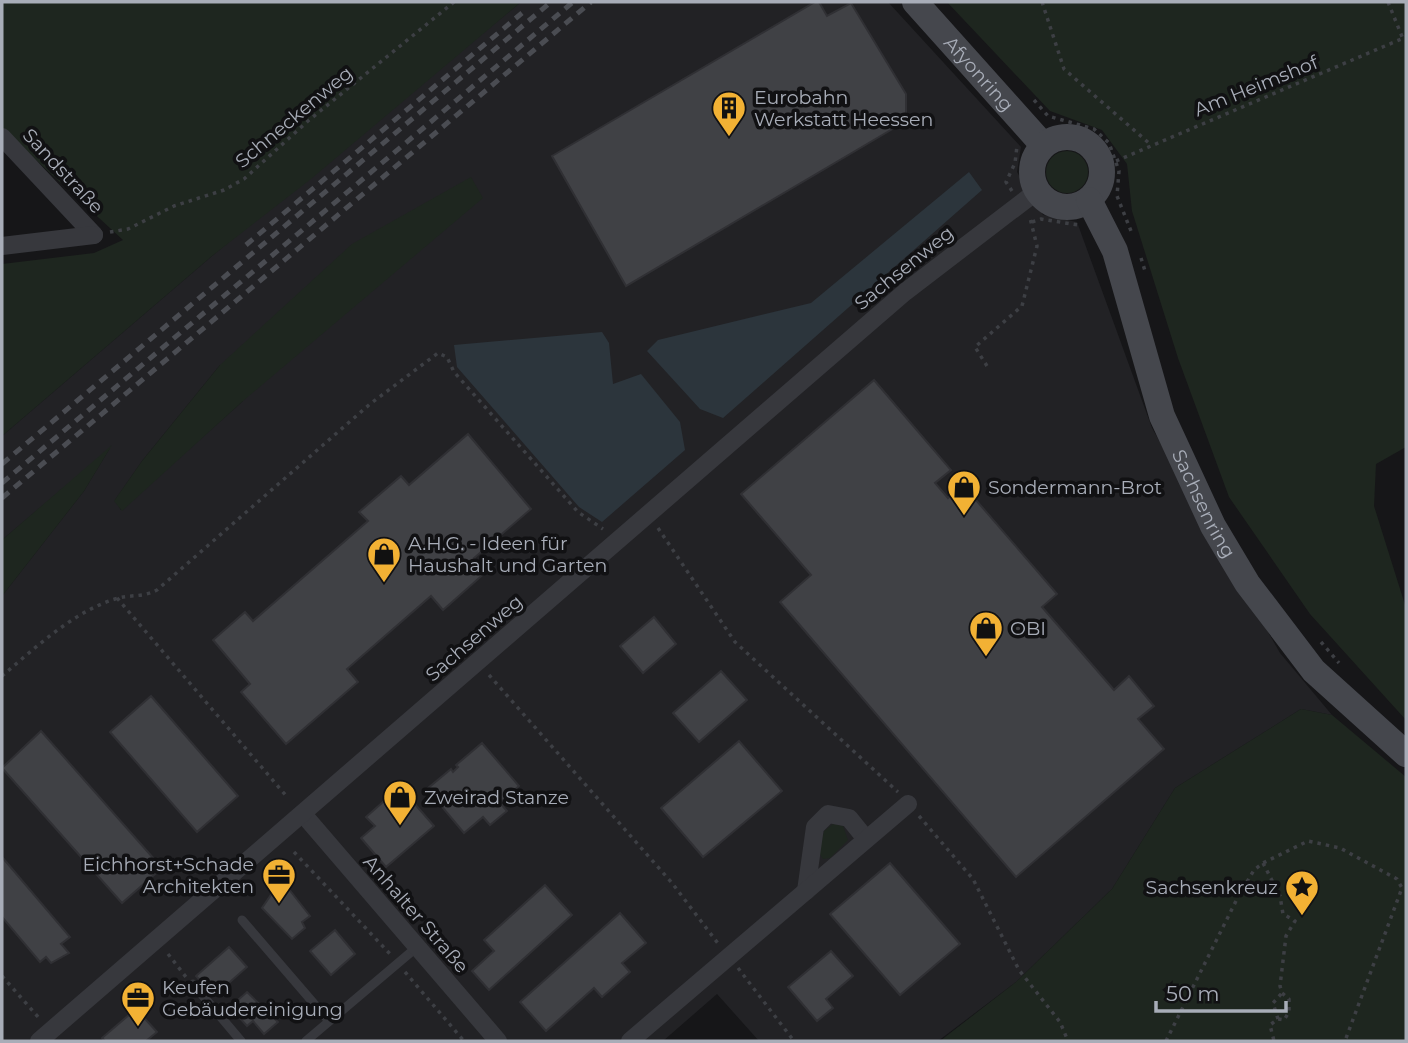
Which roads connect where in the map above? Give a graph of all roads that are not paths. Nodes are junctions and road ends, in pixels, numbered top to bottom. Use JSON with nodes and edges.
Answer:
{"nodes":[{"id":1,"x":915,"y":2,"type":"edge"},
{"id":2,"x":1040,"y":131,"type":"junction"},
{"id":3,"x":2,"y":137,"type":"edge"},
{"id":4,"x":1028,"y":197,"type":"junction"},
{"id":5,"x":1089,"y":200,"type":"junction"},
{"id":6,"x":2,"y":246,"type":"edge"},
{"id":7,"x":1406,"y":754,"type":"edge"},
{"id":8,"x":908,"y":804,"type":"road end"},
{"id":9,"x":303,"y":814,"type":"junction"},
{"id":10,"x":866,"y":839,"type":"junction"},
{"id":11,"x":806,"y":891,"type":"junction"},
{"id":12,"x":242,"y":920,"type":"dead end"},
{"id":13,"x":416,"y":947,"type":"junction"},
{"id":14,"x":193,"y":984,"type":"road end"},
{"id":15,"x":329,"y":1021,"type":"junction"},
{"id":16,"x":45,"y":1037,"type":"edge"},
{"id":17,"x":241,"y":1041,"type":"edge"},
{"id":18,"x":306,"y":1041,"type":"edge"},
{"id":19,"x":498,"y":1041,"type":"edge"},
{"id":20,"x":630,"y":1041,"type":"edge"}],
"edges":[{"from":1,"to":2,"type":"street","name":"Afyonring"},
{"from":2,"to":4,"type":"street"},
{"from":2,"to":5,"type":"street"},
{"from":3,"to":6,"type":"street","name":"Sandstraße"},
{"from":4,"to":5,"type":"street"},
{"from":4,"to":9,"type":"street","name":"Sachsenweg"},
{"from":5,"to":7,"type":"street","name":"Sachsenring"},
{"from":8,"to":10,"type":"street"},
{"from":9,"to":13,"type":"street","name":"Anhalter Straße"},
{"from":9,"to":16,"type":"street","name":"Sachsenweg"},
{"from":10,"to":11,"type":"street"},
{"from":10,"to":11,"type":"street"},
{"from":11,"to":20,"type":"street"},
{"from":12,"to":15,"type":"lane"},
{"from":13,"to":15,"type":"lane"},
{"from":13,"to":19,"type":"street","name":"Anhalter Straße"},
{"from":14,"to":17,"type":"lane"},
{"from":15,"to":18,"type":"lane"}]}
